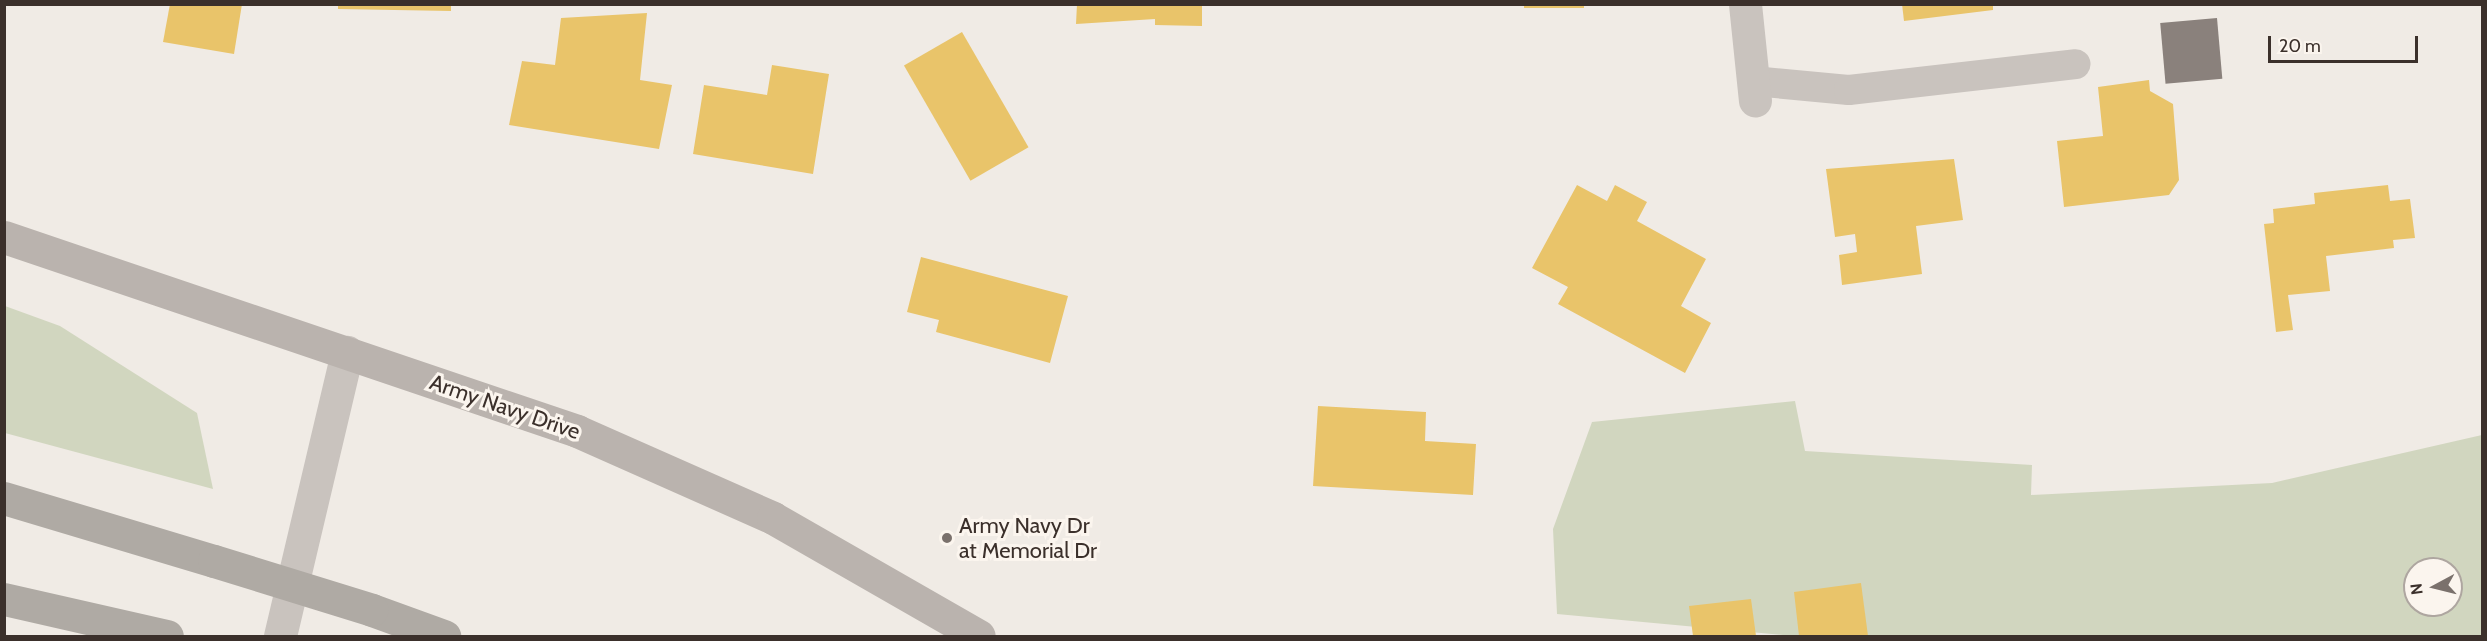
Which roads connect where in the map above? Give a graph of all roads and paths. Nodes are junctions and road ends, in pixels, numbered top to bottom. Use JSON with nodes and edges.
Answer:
{"nodes":[{"id":1,"x":1745,"y":4,"type":"edge"},
{"id":2,"x":2076,"y":64,"type":"dead end"},
{"id":3,"x":1754,"y":91,"type":"joint"},
{"id":4,"x":4,"y":237,"type":"edge"},
{"id":5,"x":347,"y":352,"type":"junction"},
{"id":6,"x":4,"y":498,"type":"edge"},
{"id":7,"x":4,"y":599,"type":"edge"},
{"id":8,"x":167,"y":636,"type":"edge"},
{"id":9,"x":280,"y":636,"type":"edge"},
{"id":10,"x":444,"y":636,"type":"edge"},
{"id":11,"x":979,"y":636,"type":"edge"}],
"edges":[{"from":1,"to":3,"type":"street"},
{"from":2,"to":3,"type":"lane"},
{"from":4,"to":5,"type":"street","name":"Army Navy Drive"},
{"from":5,"to":9,"type":"street"},
{"from":5,"to":11,"type":"street","name":"Army Navy Drive"},
{"from":6,"to":10,"type":"highway","bridge":true},
{"from":7,"to":8,"type":"highway"}]}
